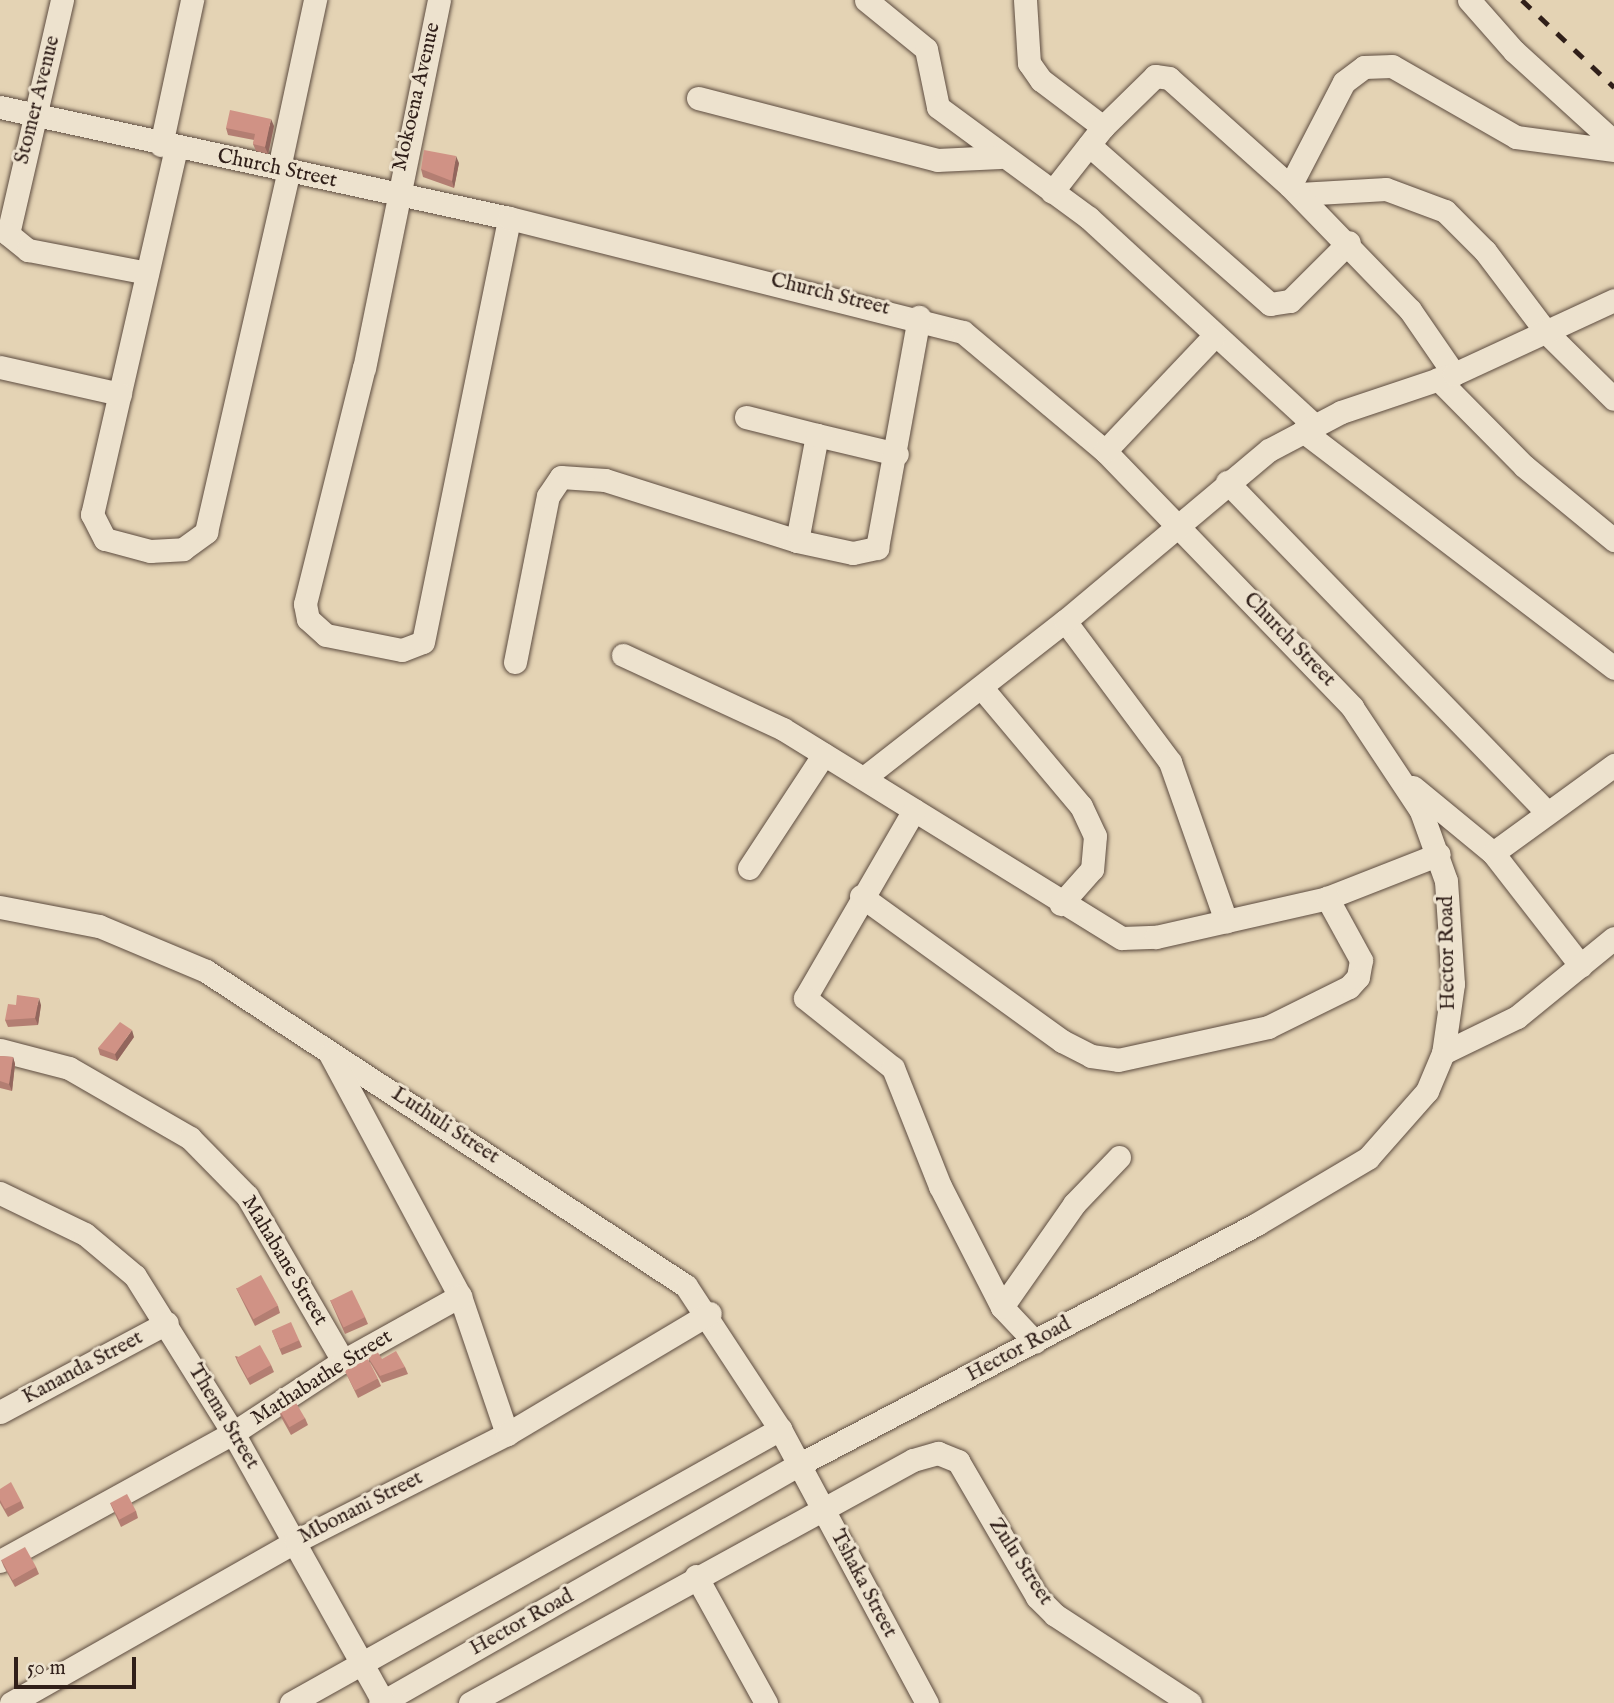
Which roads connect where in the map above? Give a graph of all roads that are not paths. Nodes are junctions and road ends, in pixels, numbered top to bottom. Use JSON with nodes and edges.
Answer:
{"nodes":[{"id":1,"x":62,"y":0,"type":"edge"},
{"id":2,"x":192,"y":0,"type":"edge"},
{"id":3,"x":315,"y":0,"type":"edge"},
{"id":4,"x":439,"y":0,"type":"edge"},
{"id":5,"x":866,"y":0,"type":"edge"},
{"id":6,"x":1025,"y":0,"type":"edge"},
{"id":7,"x":1469,"y":0,"type":"edge"},
{"id":8,"x":698,"y":98,"type":"dead end"},
{"id":9,"x":0,"y":107,"type":"edge"},
{"id":10,"x":35,"y":115,"type":"junction"},
{"id":11,"x":1096,"y":136,"type":"junction"},
{"id":12,"x":1614,"y":142,"type":"edge"},
{"id":13,"x":168,"y":146,"type":"junction"},
{"id":14,"x":1614,"y":150,"type":"edge"},
{"id":15,"x":1000,"y":157,"type":"junction"},
{"id":16,"x":284,"y":169,"type":"junction"},
{"id":17,"x":1294,"y":190,"type":"junction"},
{"id":18,"x":1052,"y":192,"type":"junction"},
{"id":19,"x":396,"y":194,"type":"junction"},
{"id":20,"x":509,"y":218,"type":"junction"},
{"id":21,"x":1349,"y":242,"type":"junction"},
{"id":22,"x":147,"y":274,"type":"junction"},
{"id":23,"x":1614,"y":300,"type":"edge"},
{"id":24,"x":919,"y":317,"type":"junction"},
{"id":25,"x":1546,"y":332,"type":"junction"},
{"id":26,"x":1213,"y":337,"type":"junction"},
{"id":27,"x":0,"y":367,"type":"edge"},
{"id":28,"x":1446,"y":376,"type":"junction"},
{"id":29,"x":120,"y":394,"type":"junction"},
{"id":30,"x":1614,"y":399,"type":"edge"},
{"id":31,"x":746,"y":417,"type":"dead end"},
{"id":32,"x":1309,"y":428,"type":"junction"},
{"id":33,"x":817,"y":435,"type":"junction"},
{"id":34,"x":1105,"y":451,"type":"junction"},
{"id":35,"x":897,"y":454,"type":"junction"},
{"id":36,"x":1227,"y":482,"type":"junction"},
{"id":37,"x":1181,"y":526,"type":"junction"},
{"id":38,"x":1614,"y":540,"type":"edge"},
{"id":39,"x":797,"y":541,"type":"junction"},
{"id":40,"x":1065,"y":621,"type":"junction"},
{"id":41,"x":623,"y":655,"type":"dead end"},
{"id":42,"x":515,"y":662,"type":"dead end"},
{"id":43,"x":1614,"y":668,"type":"edge"},
{"id":44,"x":982,"y":687,"type":"junction"},
{"id":45,"x":824,"y":754,"type":"junction"},
{"id":46,"x":1614,"y":765,"type":"edge"},
{"id":47,"x":865,"y":777,"type":"junction"},
{"id":48,"x":1404,"y":781,"type":"junction"},
{"id":49,"x":914,"y":810,"type":"junction"},
{"id":50,"x":1546,"y":811,"type":"junction"},
{"id":51,"x":1493,"y":853,"type":"junction"},
{"id":52,"x":1439,"y":854,"type":"junction"},
{"id":53,"x":749,"y":867,"type":"dead end"},
{"id":54,"x":861,"y":897,"type":"junction"},
{"id":55,"x":1327,"y":898,"type":"junction"},
{"id":56,"x":1061,"y":904,"type":"junction"},
{"id":57,"x":0,"y":907,"type":"edge"},
{"id":58,"x":1226,"y":921,"type":"junction"},
{"id":59,"x":1614,"y":938,"type":"edge"},
{"id":60,"x":1581,"y":966,"type":"junction"},
{"id":61,"x":0,"y":1050,"type":"edge"},
{"id":62,"x":1443,"y":1053,"type":"junction"},
{"id":63,"x":330,"y":1054,"type":"junction"},
{"id":64,"x":1119,"y":1157,"type":"dead end"},
{"id":65,"x":0,"y":1193,"type":"edge"},
{"id":66,"x":460,"y":1297,"type":"junction"},
{"id":67,"x":1002,"y":1307,"type":"junction"},
{"id":68,"x":710,"y":1313,"type":"junction"},
{"id":69,"x":167,"y":1323,"type":"junction"},
{"id":70,"x":1035,"y":1342,"type":"junction"},
{"id":71,"x":343,"y":1361,"type":"junction"},
{"id":72,"x":0,"y":1412,"type":"edge"},
{"id":73,"x":780,"y":1429,"type":"junction"},
{"id":74,"x":233,"y":1433,"type":"junction"},
{"id":75,"x":507,"y":1434,"type":"junction"},
{"id":76,"x":938,"y":1454,"type":"joint"},
{"id":77,"x":799,"y":1465,"type":"junction"},
{"id":78,"x":823,"y":1510,"type":"junction"},
{"id":79,"x":296,"y":1541,"type":"junction"},
{"id":80,"x":0,"y":1561,"type":"edge"},
{"id":81,"x":696,"y":1576,"type":"junction"},
{"id":82,"x":364,"y":1663,"type":"junction"},
{"id":83,"x":381,"y":1702,"type":"edge"},
{"id":84,"x":762,"y":1702,"type":"edge"},
{"id":85,"x":10,"y":1703,"type":"edge"},
{"id":86,"x":292,"y":1703,"type":"edge"},
{"id":87,"x":470,"y":1703,"type":"edge"},
{"id":88,"x":927,"y":1703,"type":"edge"},
{"id":89,"x":1189,"y":1703,"type":"edge"}],
"edges":[{"from":1,"to":10,"type":"street","name":"Stomer Avenue"},
{"from":2,"to":13,"type":"street"},
{"from":3,"to":16,"type":"street"},
{"from":4,"to":19,"type":"street","name":"Mokoena Avenue"},
{"from":5,"to":15,"type":"street"},
{"from":6,"to":11,"type":"street"},
{"from":7,"to":12,"type":"street"},
{"from":8,"to":15,"type":"street"},
{"from":9,"to":10,"type":"street","name":"Church Street"},
{"from":10,"to":13,"type":"street","name":"Church Street"},
{"from":10,"to":22,"type":"street","name":"Stomer Avenue"},
{"from":11,"to":17,"type":"street"},
{"from":11,"to":18,"type":"street"},
{"from":11,"to":21,"type":"street"},
{"from":13,"to":16,"type":"street","name":"Church Street"},
{"from":13,"to":22,"type":"street"},
{"from":14,"to":17,"type":"street"},
{"from":15,"to":18,"type":"street"},
{"from":16,"to":19,"type":"street","name":"Church Street"},
{"from":16,"to":29,"type":"street"},
{"from":17,"to":21,"type":"street"},
{"from":17,"to":25,"type":"street"},
{"from":18,"to":26,"type":"street"},
{"from":19,"to":20,"type":"street","name":"Church Street"},
{"from":19,"to":20,"type":"street","name":"Mokoena Avenue"},
{"from":20,"to":24,"type":"street","name":"Church Street"},
{"from":21,"to":28,"type":"street"},
{"from":22,"to":29,"type":"street"},
{"from":23,"to":25,"type":"street"},
{"from":24,"to":34,"type":"street","name":"Church Street"},
{"from":24,"to":35,"type":"street"},
{"from":25,"to":28,"type":"street"},
{"from":25,"to":30,"type":"street"},
{"from":26,"to":32,"type":"street"},
{"from":26,"to":34,"type":"street"},
{"from":27,"to":29,"type":"street"},
{"from":28,"to":32,"type":"street"},
{"from":28,"to":38,"type":"street"},
{"from":31,"to":33,"type":"street"},
{"from":32,"to":36,"type":"street"},
{"from":32,"to":43,"type":"street"},
{"from":33,"to":35,"type":"street"},
{"from":33,"to":39,"type":"street"},
{"from":34,"to":37,"type":"street","name":"Church Street"},
{"from":35,"to":39,"type":"street"},
{"from":36,"to":37,"type":"street"},
{"from":36,"to":50,"type":"street"},
{"from":37,"to":40,"type":"street"},
{"from":37,"to":48,"type":"street","name":"Church Street"},
{"from":39,"to":42,"type":"street"},
{"from":40,"to":44,"type":"street"},
{"from":40,"to":58,"type":"street"},
{"from":41,"to":45,"type":"street"},
{"from":44,"to":47,"type":"street"},
{"from":44,"to":56,"type":"street"},
{"from":45,"to":47,"type":"street"},
{"from":45,"to":53,"type":"street"},
{"from":46,"to":50,"type":"street"},
{"from":47,"to":49,"type":"street"},
{"from":48,"to":51,"type":"street"},
{"from":48,"to":52,"type":"street","name":"Church Street"},
{"from":49,"to":54,"type":"street"},
{"from":49,"to":56,"type":"street"},
{"from":50,"to":51,"type":"street"},
{"from":51,"to":60,"type":"street"},
{"from":52,"to":55,"type":"street"},
{"from":52,"to":62,"type":"street","name":"Hector Road"},
{"from":54,"to":55,"type":"street"},
{"from":54,"to":67,"type":"street"},
{"from":55,"to":58,"type":"street"},
{"from":56,"to":58,"type":"street"},
{"from":57,"to":63,"type":"street","name":"Luthuli Street"},
{"from":59,"to":60,"type":"street"},
{"from":60,"to":62,"type":"street"},
{"from":61,"to":71,"type":"street","name":"Mahabane Street"},
{"from":62,"to":70,"type":"street","name":"Hector Road"},
{"from":63,"to":66,"type":"street"},
{"from":63,"to":68,"type":"street","name":"Luthuli Street"},
{"from":64,"to":67,"type":"street"},
{"from":65,"to":69,"type":"street","name":"Thema Street"},
{"from":66,"to":71,"type":"street","name":"Mathabathe Street"},
{"from":66,"to":75,"type":"street"},
{"from":67,"to":70,"type":"street"},
{"from":68,"to":73,"type":"street","name":"Luthuli Street"},
{"from":68,"to":75,"type":"street","name":"Mbonani Street"},
{"from":69,"to":72,"type":"street","name":"Kananda Street"},
{"from":69,"to":74,"type":"street","name":"Thema Street"},
{"from":70,"to":77,"type":"street","name":"Hector Road"},
{"from":71,"to":74,"type":"street","name":"Mathabathe Street"},
{"from":73,"to":77,"type":"street","name":"Luthuli Street"},
{"from":73,"to":82,"type":"street","name":"Hector Road"},
{"from":74,"to":79,"type":"street","name":"Thema Street"},
{"from":74,"to":80,"type":"street","name":"Mathabathe Street"},
{"from":75,"to":79,"type":"street","name":"Mbonani Street"},
{"from":76,"to":78,"type":"street","name":"Hector Road"},
{"from":76,"to":89,"type":"street","name":"Zulu Street"},
{"from":77,"to":78,"type":"street","name":"Tshaka Street"},
{"from":77,"to":83,"type":"street","name":"Hector Road"},
{"from":78,"to":81,"type":"street","name":"Hector Road"},
{"from":78,"to":88,"type":"street","name":"Tshaka Street"},
{"from":79,"to":82,"type":"street","name":"Thema Street"},
{"from":79,"to":85,"type":"street","name":"Mbonani Street"},
{"from":81,"to":84,"type":"street"},
{"from":81,"to":87,"type":"street","name":"Hector Road"},
{"from":82,"to":83,"type":"street","name":"Thema Street"},
{"from":82,"to":86,"type":"street","name":"Hector Road"}]}
